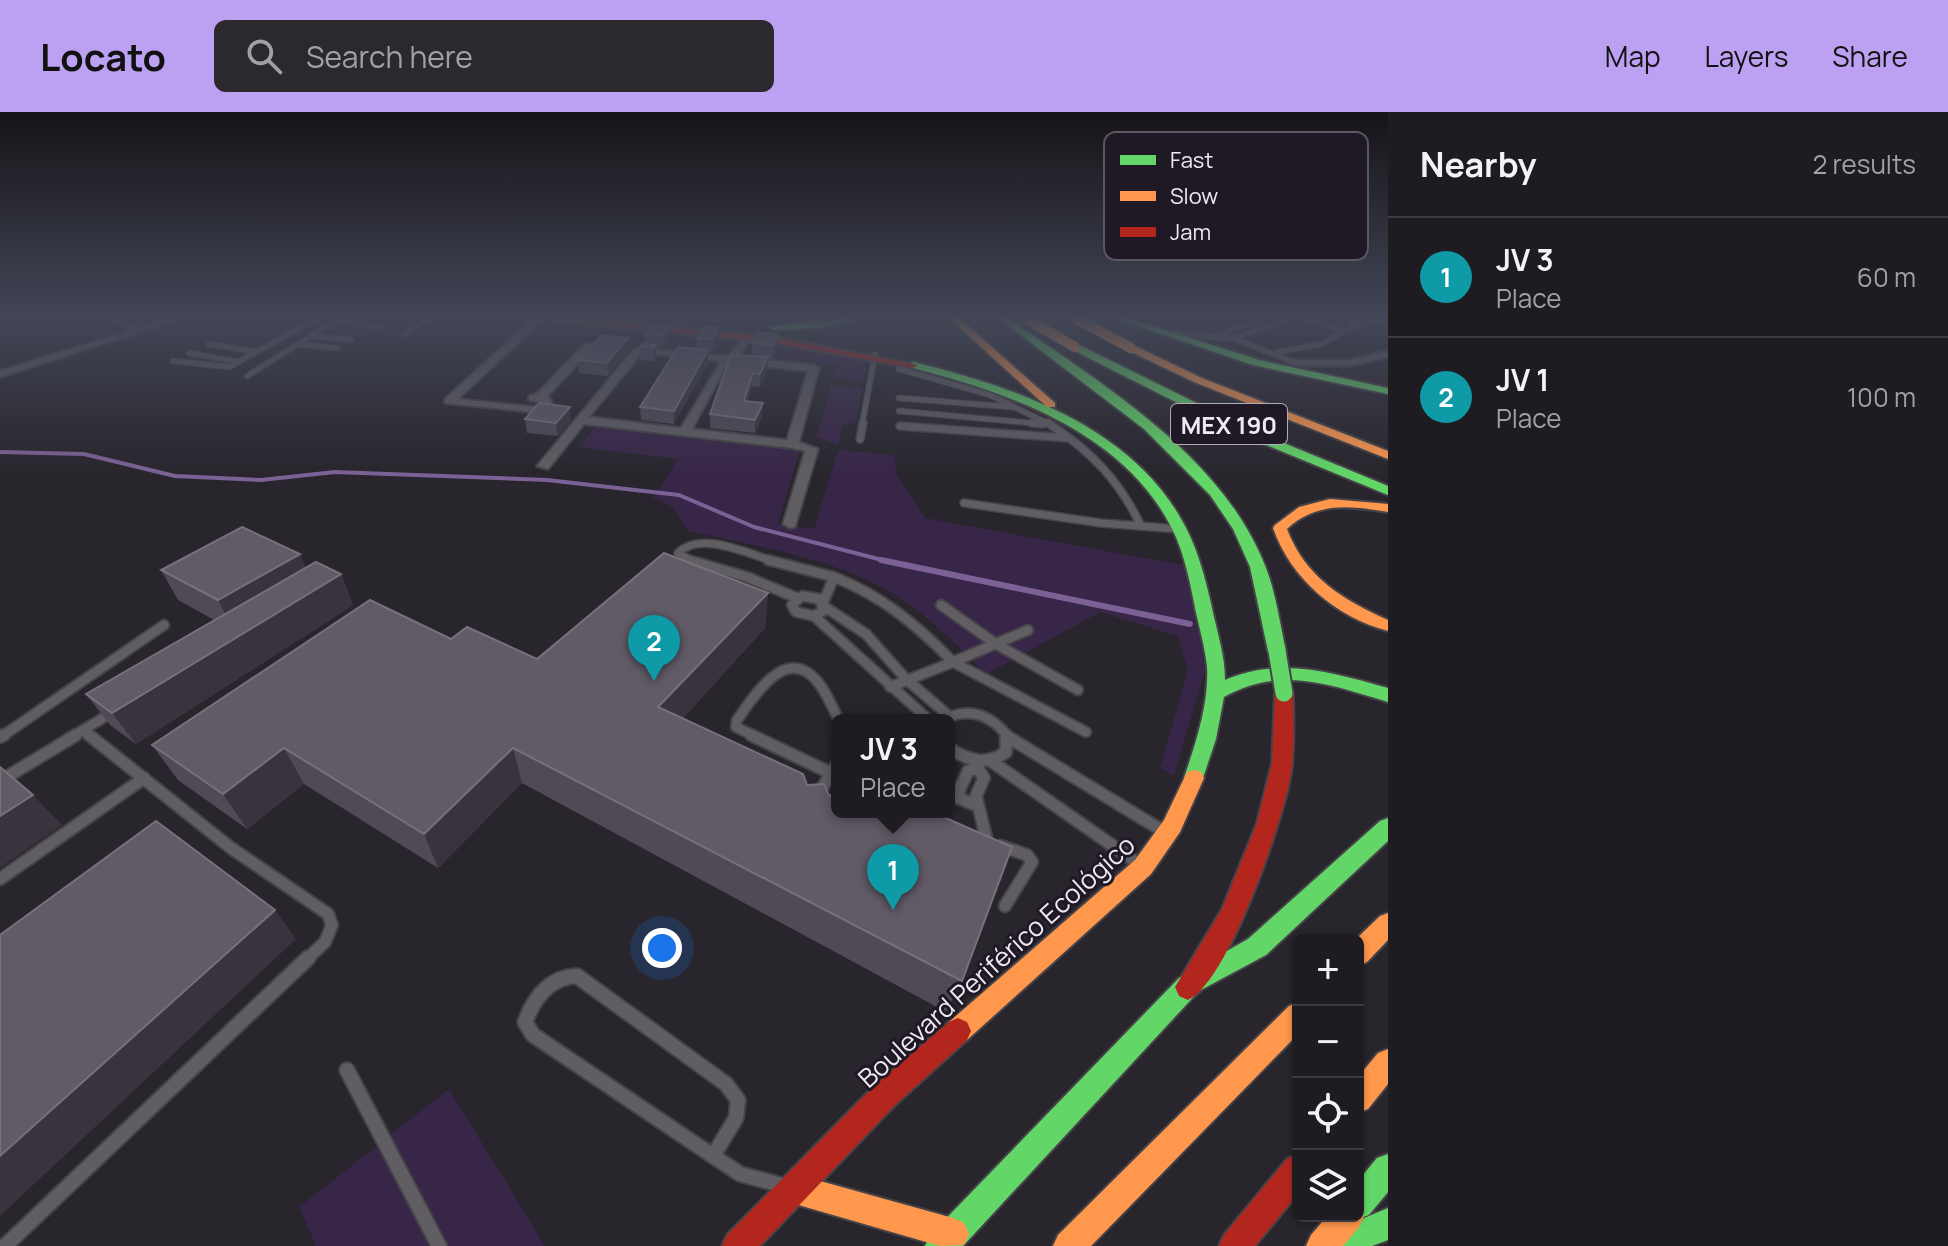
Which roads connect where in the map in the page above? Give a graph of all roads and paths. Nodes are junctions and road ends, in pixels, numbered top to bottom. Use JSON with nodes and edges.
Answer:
{"nodes":[{"id":1,"x":257,"y":370,"type":"edge"},
{"id":2,"x":480,"y":370,"type":"edge"},
{"id":3,"x":566,"y":370,"type":"edge"},
{"id":4,"x":622,"y":370,"type":"edge"},
{"id":5,"x":719,"y":370,"type":"edge"},
{"id":6,"x":813,"y":370,"type":"edge"},
{"id":7,"x":872,"y":370,"type":"edge"},
{"id":8,"x":903,"y":370,"type":"edge"},
{"id":9,"x":940,"y":370,"type":"edge"},
{"id":10,"x":1007,"y":370,"type":"edge"},
{"id":11,"x":1072,"y":370,"type":"edge"},
{"id":12,"x":1121,"y":370,"type":"edge"},
{"id":13,"x":1178,"y":370,"type":"edge"},
{"id":14,"x":1289,"y":370,"type":"edge"},
{"id":15,"x":1354,"y":370,"type":"edge"},
{"id":16,"x":247,"y":376,"type":"dead end"},
{"id":17,"x":1388,"y":382,"type":"edge"},
{"id":18,"x":1388,"y":391,"type":"edge"},
{"id":19,"x":899,"y":398,"type":"dead end"},
{"id":20,"x":1019,"y":408,"type":"junction"},
{"id":21,"x":899,"y":411,"type":"dead end"},
{"id":22,"x":581,"y":420,"type":"junction"},
{"id":23,"x":1049,"y":424,"type":"junction"},
{"id":24,"x":900,"y":426,"type":"dead end"},
{"id":25,"x":1070,"y":430,"type":"junction"},
{"id":26,"x":685,"y":431,"type":"junction"},
{"id":27,"x":860,"y":439,"type":"dead end"},
{"id":28,"x":792,"y":444,"type":"junction"},
{"id":29,"x":1388,"y":455,"type":"edge"},
{"id":30,"x":543,"y":466,"type":"dead end"},
{"id":31,"x":1388,"y":491,"type":"edge"},
{"id":32,"x":964,"y":503,"type":"dead end"},
{"id":33,"x":1388,"y":508,"type":"edge"},
{"id":34,"x":790,"y":524,"type":"dead end"},
{"id":35,"x":1141,"y":526,"type":"junction"},
{"id":36,"x":1179,"y":529,"type":"junction"},
{"id":37,"x":834,"y":577,"type":"junction"},
{"id":38,"x":797,"y":598,"type":"junction"},
{"id":39,"x":824,"y":605,"type":"junction"},
{"id":40,"x":941,"y":605,"type":"dead end"},
{"id":41,"x":814,"y":616,"type":"junction"},
{"id":42,"x":164,"y":625,"type":"dead end"},
{"id":43,"x":1388,"y":626,"type":"edge"},
{"id":44,"x":1028,"y":630,"type":"dead end"},
{"id":45,"x":996,"y":644,"type":"junction"},
{"id":46,"x":953,"y":662,"type":"junction"},
{"id":47,"x":906,"y":679,"type":"junction"},
{"id":48,"x":890,"y":687,"type":"junction"},
{"id":49,"x":1078,"y":690,"type":"dead end"},
{"id":50,"x":1213,"y":695,"type":"junction"},
{"id":51,"x":1388,"y":695,"type":"edge"},
{"id":52,"x":124,"y":706,"type":"edge"},
{"id":53,"x":835,"y":714,"type":"edge"},
{"id":54,"x":922,"y":714,"type":"edge"},
{"id":55,"x":943,"y":714,"type":"edge"},
{"id":56,"x":955,"y":716,"type":"edge"},
{"id":57,"x":83,"y":730,"type":"junction"},
{"id":58,"x":1086,"y":732,"type":"dead end"},
{"id":59,"x":0,"y":737,"type":"edge"},
{"id":60,"x":1008,"y":737,"type":"junction"},
{"id":61,"x":955,"y":751,"type":"edge"},
{"id":62,"x":955,"y":761,"type":"edge"},
{"id":63,"x":980,"y":762,"type":"junction"},
{"id":64,"x":831,"y":769,"type":"edge"},
{"id":65,"x":831,"y":776,"type":"edge"},
{"id":66,"x":144,"y":778,"type":"junction"},
{"id":67,"x":0,"y":781,"type":"edge"},
{"id":68,"x":955,"y":794,"type":"edge"},
{"id":69,"x":955,"y":799,"type":"edge"},
{"id":70,"x":812,"y":802,"type":"edge"},
{"id":71,"x":978,"y":806,"type":"junction"},
{"id":72,"x":1388,"y":827,"type":"edge"},
{"id":73,"x":1170,"y":835,"type":"junction"},
{"id":74,"x":1143,"y":867,"type":"junction"},
{"id":75,"x":0,"y":879,"type":"edge"},
{"id":76,"x":1005,"y":906,"type":"dead end"},
{"id":77,"x":1388,"y":924,"type":"edge"},
{"id":78,"x":1364,"y":948,"type":"edge"},
{"id":79,"x":1194,"y":981,"type":"junction"},
{"id":80,"x":1292,"y":1021,"type":"edge"},
{"id":81,"x":1388,"y":1063,"type":"edge"},
{"id":82,"x":347,"y":1070,"type":"dead end"},
{"id":83,"x":1364,"y":1092,"type":"edge"},
{"id":84,"x":713,"y":1156,"type":"junction"},
{"id":85,"x":1388,"y":1169,"type":"edge"},
{"id":86,"x":1292,"y":1177,"type":"edge"},
{"id":87,"x":795,"y":1189,"type":"junction"},
{"id":88,"x":1364,"y":1197,"type":"edge"},
{"id":89,"x":1343,"y":1222,"type":"edge"},
{"id":90,"x":1384,"y":1230,"type":"edge"},
{"id":91,"x":947,"y":1240,"type":"edge"},
{"id":92,"x":5,"y":1246,"type":"edge"},
{"id":93,"x":439,"y":1246,"type":"edge"},
{"id":94,"x":738,"y":1246,"type":"edge"},
{"id":95,"x":1069,"y":1246,"type":"edge"},
{"id":96,"x":1235,"y":1246,"type":"edge"},
{"id":97,"x":1322,"y":1246,"type":"edge"},
{"id":98,"x":1334,"y":1246,"type":"edge"}],
"edges":[{"from":1,"to":16,"type":"lane"},
{"from":2,"to":3,"type":"street"},
{"from":4,"to":22,"type":"street"},
{"from":5,"to":26,"type":"street"},
{"from":6,"to":28,"type":"street"},
{"from":7,"to":27,"type":"lane"},
{"from":8,"to":20,"type":"lane"},
{"from":9,"to":25,"type":"main road","name":"Boulevard Periférico Ecológico"},
{"from":10,"to":25,"type":"main road"},
{"from":11,"to":79,"type":"main road","bridge":true},
{"from":12,"to":31,"type":"main road","number":"MEX 190","bridge":true},
{"from":13,"to":29,"type":"main road","number":"MEX 190","bridge":true},
{"from":14,"to":18,"type":"main road"},
{"from":15,"to":17,"type":"main road"},
{"from":19,"to":20,"type":"lane"},
{"from":20,"to":23,"type":"lane"},
{"from":21,"to":23,"type":"lane"},
{"from":22,"to":26,"type":"street"},
{"from":22,"to":30,"type":"street"},
{"from":23,"to":25,"type":"lane"},
{"from":24,"to":25,"type":"lane"},
{"from":25,"to":35,"type":"lane"},
{"from":25,"to":36,"type":"main road","name":"Boulevard Periférico Ecológico"},
{"from":26,"to":28,"type":"street"},
{"from":28,"to":34,"type":"street"},
{"from":32,"to":35,"type":"lane"},
{"from":33,"to":43,"type":"main road"},
{"from":35,"to":36,"type":"lane"},
{"from":36,"to":50,"type":"main road","name":"Boulevard Periférico Ecológico"},
{"from":37,"to":38,"type":"lane"},
{"from":37,"to":39,"type":"lane"},
{"from":37,"to":46,"type":"lane"},
{"from":38,"to":39,"type":"lane"},
{"from":38,"to":41,"type":"lane"},
{"from":39,"to":41,"type":"lane"},
{"from":39,"to":47,"type":"lane"},
{"from":40,"to":45,"type":"lane"},
{"from":41,"to":48,"type":"lane"},
{"from":42,"to":59,"type":"lane"},
{"from":44,"to":45,"type":"lane"},
{"from":45,"to":46,"type":"lane"},
{"from":45,"to":49,"type":"lane"},
{"from":46,"to":47,"type":"lane"},
{"from":46,"to":58,"type":"lane"},
{"from":47,"to":48,"type":"lane"},
{"from":47,"to":55,"type":"lane"},
{"from":48,"to":54,"type":"lane"},
{"from":50,"to":51,"type":"main road"},
{"from":50,"to":73,"type":"main road","name":"Boulevard Periférico Ecológico"},
{"from":52,"to":57,"type":"lane"},
{"from":53,"to":64,"type":"lane"},
{"from":56,"to":60,"type":"lane"},
{"from":57,"to":66,"type":"lane"},
{"from":57,"to":67,"type":"lane"},
{"from":60,"to":63,"type":"lane"},
{"from":60,"to":73,"type":"lane"},
{"from":61,"to":63,"type":"lane"},
{"from":62,"to":63,"type":"lane"},
{"from":63,"to":68,"type":"lane"},
{"from":63,"to":71,"type":"lane"},
{"from":63,"to":74,"type":"lane"},
{"from":65,"to":70,"type":"lane"},
{"from":66,"to":75,"type":"lane"},
{"from":66,"to":92,"type":"lane"},
{"from":69,"to":71,"type":"lane"},
{"from":71,"to":76,"type":"lane"},
{"from":72,"to":79,"type":"main road"},
{"from":73,"to":74,"type":"main road","name":"Boulevard Periférico Ecológico"},
{"from":74,"to":87,"type":"main road","name":"Boulevard Periférico Ecológico"},
{"from":77,"to":78,"type":"main road"},
{"from":79,"to":91,"type":"main road"},
{"from":80,"to":95,"type":"main road"},
{"from":81,"to":83,"type":"main road"},
{"from":82,"to":93,"type":"lane"},
{"from":84,"to":84,"type":"lane"},
{"from":84,"to":87,"type":"lane"},
{"from":85,"to":88,"type":"main road"},
{"from":86,"to":96,"type":"main road"},
{"from":87,"to":91,"type":"main road"},
{"from":87,"to":94,"type":"main road","name":"Boulevard Periférico Ecológico"},
{"from":89,"to":97,"type":"main road"},
{"from":90,"to":98,"type":"main road"}]}
